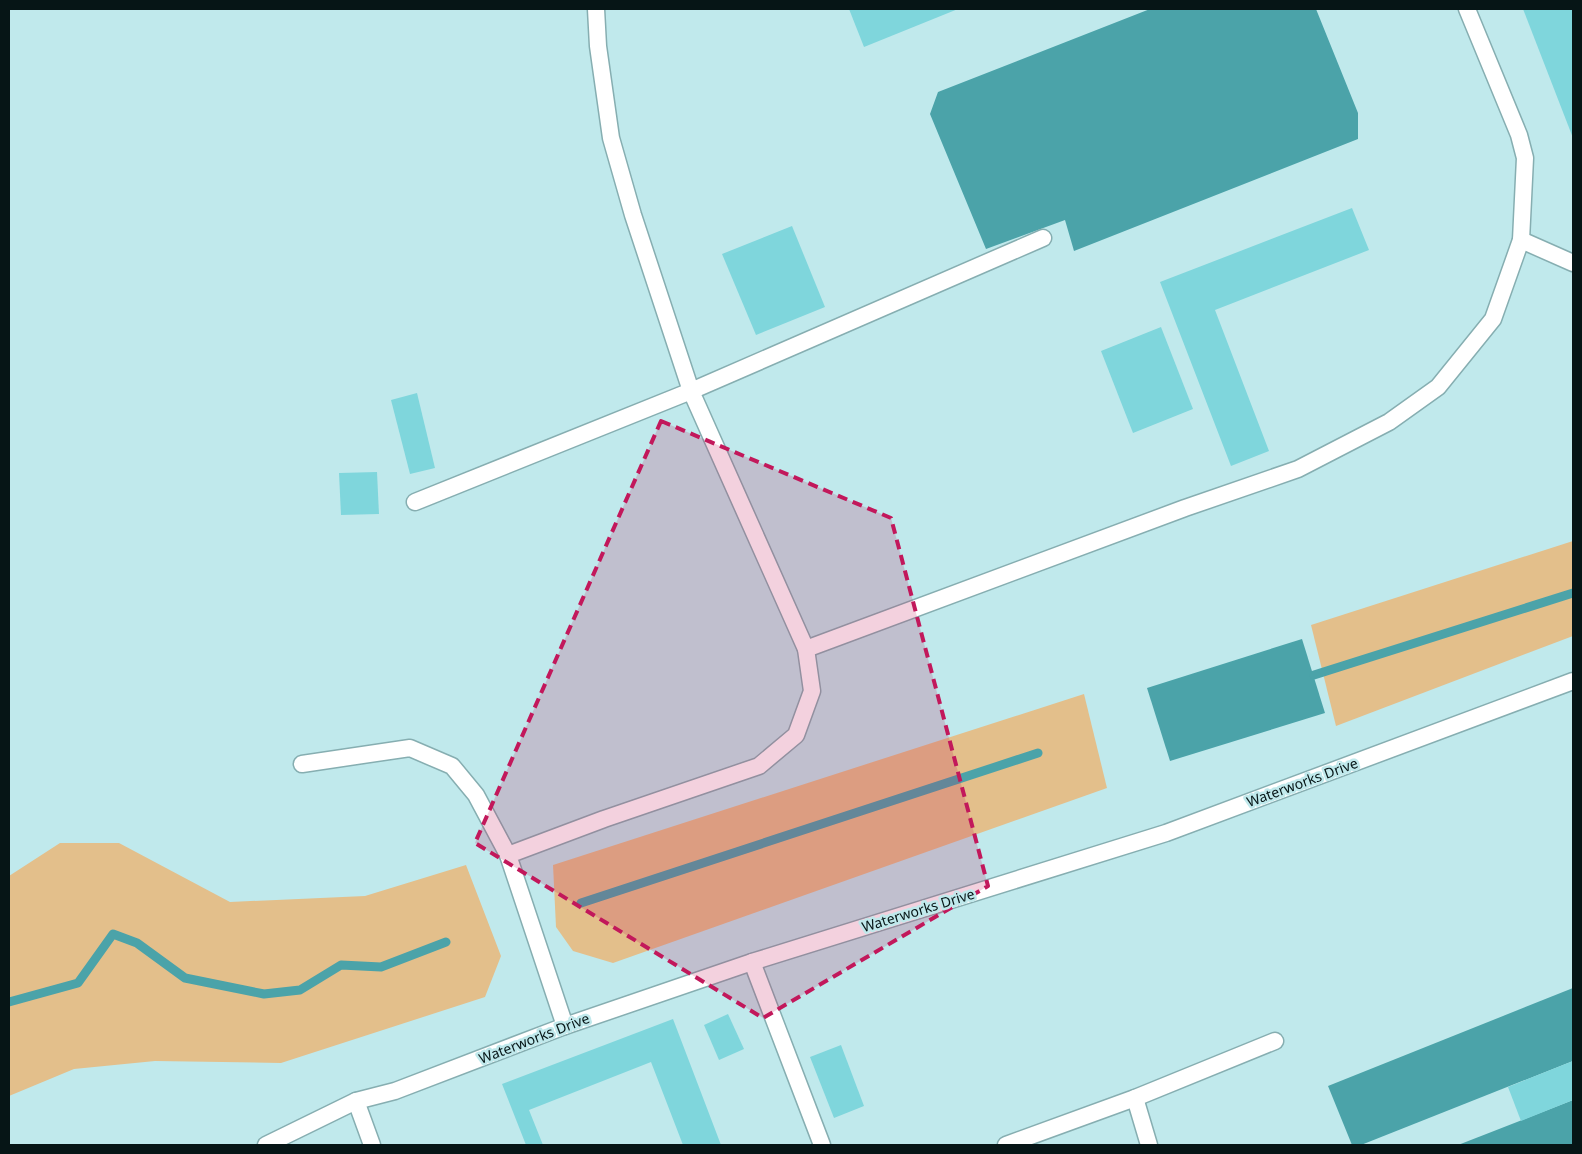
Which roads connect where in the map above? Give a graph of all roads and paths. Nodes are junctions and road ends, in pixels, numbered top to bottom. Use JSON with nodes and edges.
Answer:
{"nodes":[{"id":1,"x":596,"y":9,"type":"edge"},
{"id":2,"x":1467,"y":9,"type":"edge"},
{"id":3,"x":1043,"y":238,"type":"dead end"},
{"id":4,"x":1521,"y":240,"type":"junction"},
{"id":5,"x":1573,"y":263,"type":"edge"},
{"id":6,"x":691,"y":391,"type":"junction"},
{"id":7,"x":415,"y":502,"type":"dead end"},
{"id":8,"x":806,"y":650,"type":"junction"},
{"id":9,"x":1573,"y":681,"type":"edge"},
{"id":10,"x":302,"y":764,"type":"dead end"},
{"id":11,"x":508,"y":856,"type":"junction"},
{"id":12,"x":752,"y":962,"type":"junction"},
{"id":13,"x":566,"y":1026,"type":"junction"},
{"id":14,"x":1275,"y":1041,"type":"dead end"},
{"id":15,"x":1135,"y":1098,"type":"junction"},
{"id":16,"x":356,"y":1101,"type":"junction"},
{"id":17,"x":266,"y":1145,"type":"edge"},
{"id":18,"x":372,"y":1145,"type":"edge"},
{"id":19,"x":822,"y":1145,"type":"edge"},
{"id":20,"x":1006,"y":1145,"type":"edge"},
{"id":21,"x":1149,"y":1145,"type":"edge"}],
"edges":[{"from":1,"to":6,"type":"lane"},
{"from":2,"to":4,"type":"lane"},
{"from":3,"to":6,"type":"lane"},
{"from":4,"to":5,"type":"lane"},
{"from":4,"to":8,"type":"lane"},
{"from":6,"to":7,"type":"lane"},
{"from":6,"to":8,"type":"lane"},
{"from":8,"to":11,"type":"lane"},
{"from":9,"to":12,"type":"lane","name":"Waterworks Drive"},
{"from":10,"to":11,"type":"lane"},
{"from":11,"to":13,"type":"lane"},
{"from":12,"to":13,"type":"lane","name":"Waterworks Drive"},
{"from":12,"to":19,"type":"lane"},
{"from":13,"to":16,"type":"lane","name":"Waterworks Drive"},
{"from":14,"to":15,"type":"lane"},
{"from":15,"to":20,"type":"lane"},
{"from":15,"to":21,"type":"lane"},
{"from":16,"to":17,"type":"lane","name":"Waterworks Drive"},
{"from":16,"to":18,"type":"lane"}]}
